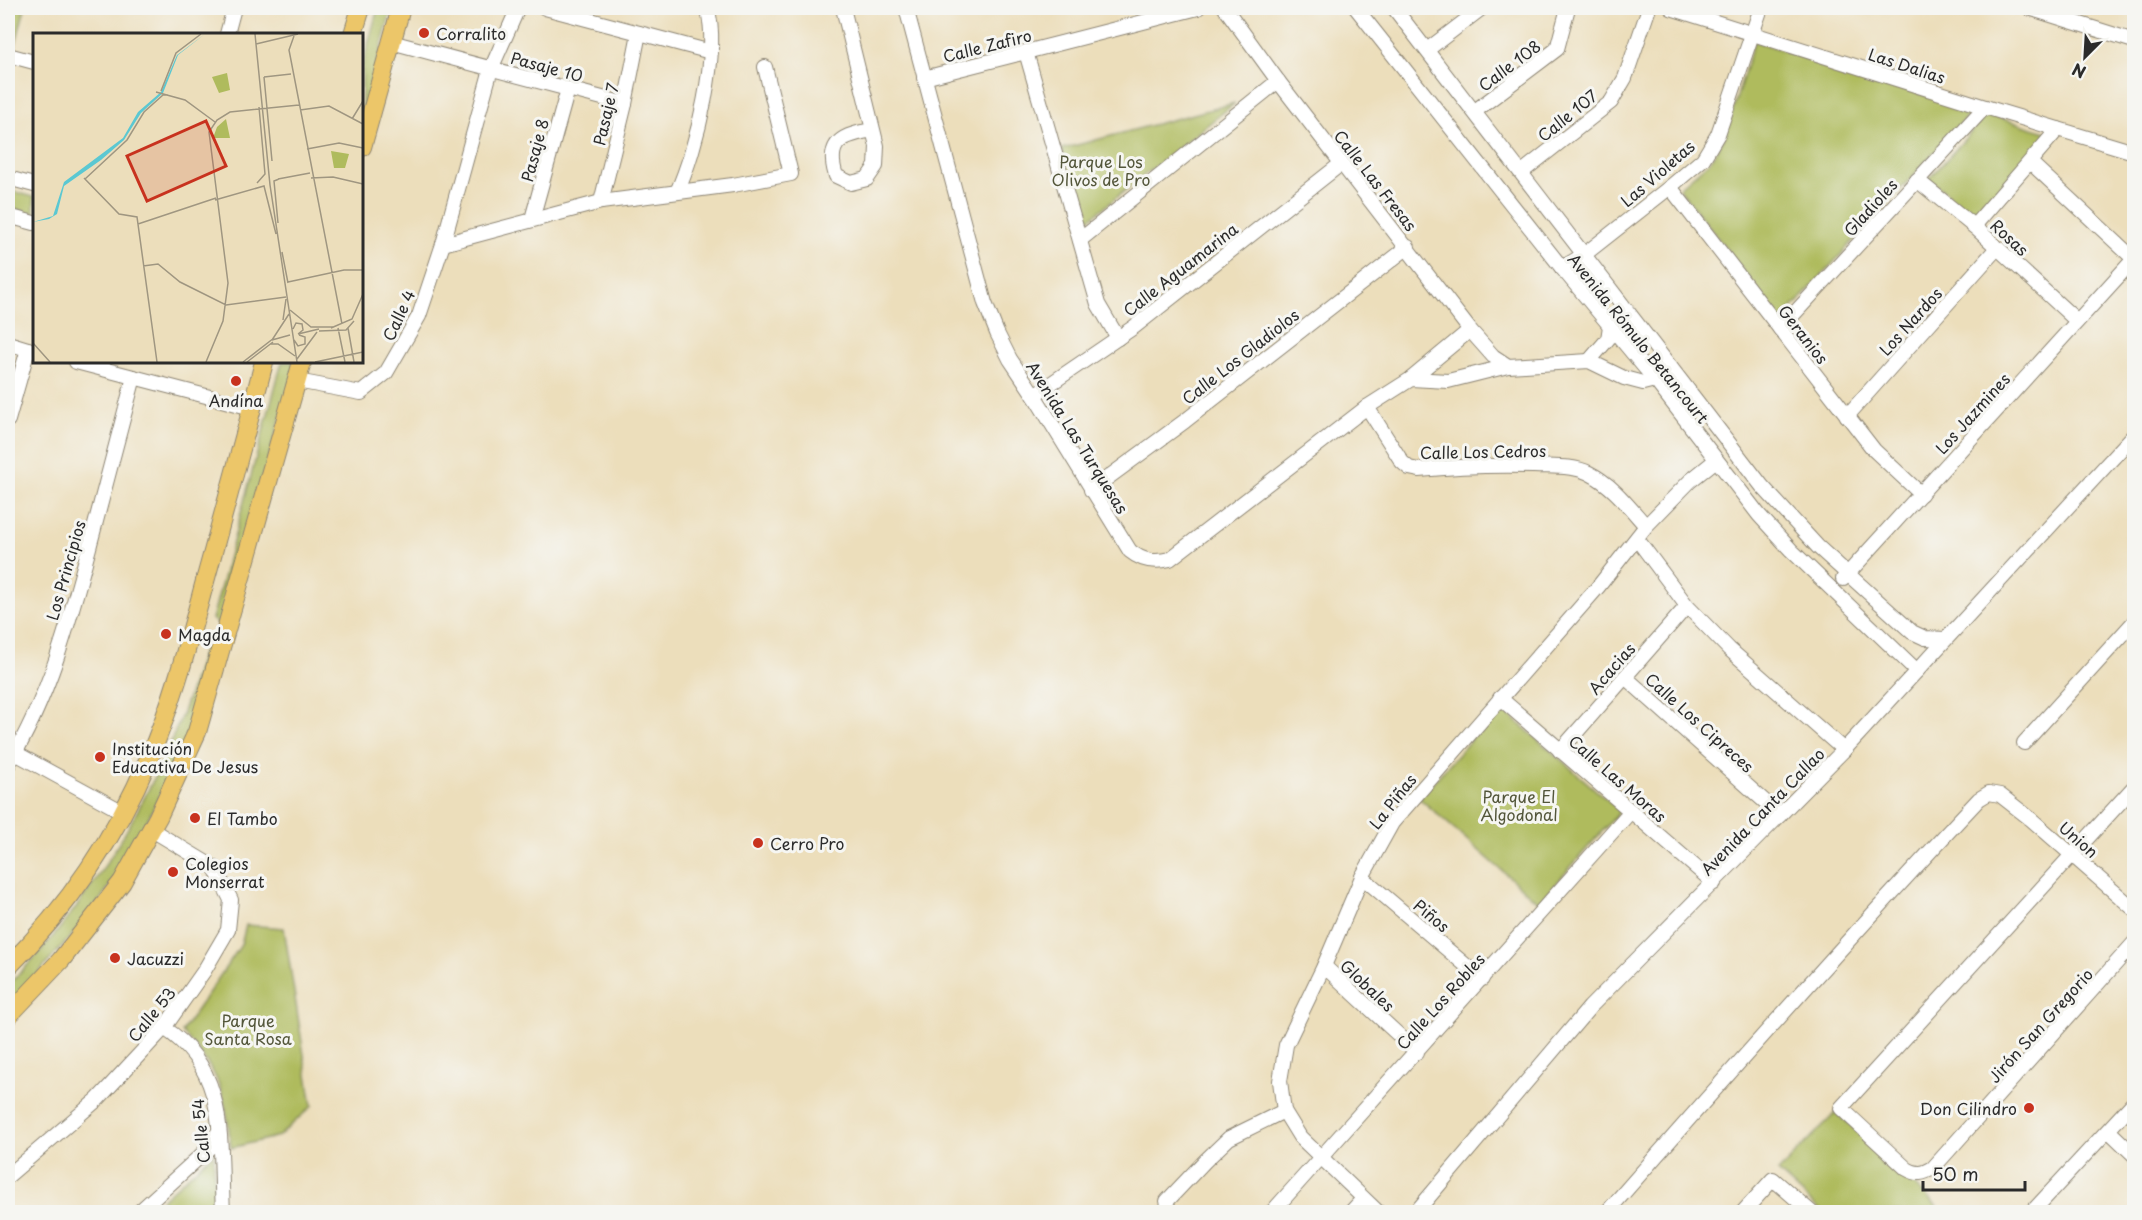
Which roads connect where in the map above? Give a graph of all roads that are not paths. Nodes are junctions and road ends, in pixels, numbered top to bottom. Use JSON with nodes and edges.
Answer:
{"nodes":[{"id":1,"x":234,"y":8,"type":"edge"},
{"id":2,"x":360,"y":8,"type":"edge"},
{"id":3,"x":401,"y":8,"type":"edge"},
{"id":4,"x":518,"y":8,"type":"edge"},
{"id":5,"x":545,"y":8,"type":"edge"},
{"id":6,"x":708,"y":8,"type":"edge"},
{"id":7,"x":843,"y":8,"type":"edge"},
{"id":8,"x":906,"y":8,"type":"edge"},
{"id":9,"x":1198,"y":8,"type":"edge"},
{"id":10,"x":1225,"y":8,"type":"edge"},
{"id":11,"x":1356,"y":8,"type":"edge"},
{"id":12,"x":1394,"y":8,"type":"edge"},
{"id":13,"x":1482,"y":8,"type":"edge"},
{"id":14,"x":1568,"y":8,"type":"edge"},
{"id":15,"x":1649,"y":8,"type":"edge"},
{"id":16,"x":1671,"y":8,"type":"edge"},
{"id":17,"x":1761,"y":8,"type":"edge"},
{"id":18,"x":2029,"y":8,"type":"edge"},
{"id":19,"x":227,"y":33,"type":"edge"},
{"id":20,"x":353,"y":33,"type":"edge"},
{"id":21,"x":639,"y":33,"type":"junction"},
{"id":22,"x":1753,"y":33,"type":"junction"},
{"id":23,"x":2134,"y":41,"type":"edge"},
{"id":24,"x":391,"y":42,"type":"junction"},
{"id":25,"x":1427,"y":50,"type":"junction"},
{"id":26,"x":711,"y":52,"type":"junction"},
{"id":27,"x":1026,"y":52,"type":"junction"},
{"id":28,"x":8,"y":55,"type":"edge"},
{"id":29,"x":33,"y":62,"type":"edge"},
{"id":30,"x":765,"y":67,"type":"dead end"},
{"id":31,"x":491,"y":69,"type":"junction"},
{"id":32,"x":924,"y":78,"type":"junction"},
{"id":33,"x":1278,"y":81,"type":"junction"},
{"id":34,"x":568,"y":89,"type":"junction"},
{"id":35,"x":625,"y":104,"type":"junction"},
{"id":36,"x":1985,"y":107,"type":"junction"},
{"id":37,"x":1475,"y":111,"type":"junction"},
{"id":38,"x":2058,"y":129,"type":"junction"},
{"id":39,"x":873,"y":130,"type":"dead end"},
{"id":40,"x":363,"y":143,"type":"edge"},
{"id":41,"x":2134,"y":152,"type":"edge"},
{"id":42,"x":2030,"y":162,"type":"junction"},
{"id":43,"x":1342,"y":163,"type":"junction"},
{"id":44,"x":1522,"y":172,"type":"junction"},
{"id":45,"x":8,"y":178,"type":"edge"},
{"id":46,"x":1917,"y":180,"type":"junction"},
{"id":47,"x":33,"y":185,"type":"edge"},
{"id":48,"x":1670,"y":187,"type":"junction"},
{"id":49,"x":677,"y":192,"type":"junction"},
{"id":50,"x":601,"y":202,"type":"junction"},
{"id":51,"x":8,"y":216,"type":"edge"},
{"id":52,"x":532,"y":219,"type":"junction"},
{"id":53,"x":33,"y":223,"type":"edge"},
{"id":54,"x":1974,"y":226,"type":"junction"},
{"id":55,"x":1080,"y":240,"type":"junction"},
{"id":56,"x":443,"y":244,"type":"junction"},
{"id":57,"x":1408,"y":247,"type":"junction"},
{"id":58,"x":1997,"y":248,"type":"junction"},
{"id":59,"x":1585,"y":254,"type":"junction"},
{"id":60,"x":2134,"y":259,"type":"edge"},
{"id":61,"x":1562,"y":268,"type":"junction"},
{"id":62,"x":2077,"y":321,"type":"junction"},
{"id":63,"x":1610,"y":326,"type":"junction"},
{"id":64,"x":1780,"y":329,"type":"junction"},
{"id":65,"x":1470,"y":330,"type":"junction"},
{"id":66,"x":1118,"y":338,"type":"junction"},
{"id":67,"x":8,"y":343,"type":"edge"},
{"id":68,"x":31,"y":350,"type":"edge"},
{"id":69,"x":1589,"y":361,"type":"junction"},
{"id":70,"x":80,"y":363,"type":"edge"},
{"id":71,"x":264,"y":363,"type":"edge"},
{"id":72,"x":302,"y":363,"type":"edge"},
{"id":73,"x":1508,"y":366,"type":"junction"},
{"id":74,"x":1671,"y":368,"type":"junction"},
{"id":75,"x":134,"y":377,"type":"junction"},
{"id":76,"x":1412,"y":379,"type":"junction"},
{"id":77,"x":1655,"y":380,"type":"junction"},
{"id":78,"x":297,"y":381,"type":"junction"},
{"id":79,"x":1034,"y":395,"type":"junction"},
{"id":80,"x":1367,"y":407,"type":"junction"},
{"id":81,"x":252,"y":408,"type":"junction"},
{"id":82,"x":1847,"y":416,"type":"junction"},
{"id":83,"x":8,"y":420,"type":"edge"},
{"id":84,"x":2134,"y":437,"type":"edge"},
{"id":85,"x":1716,"y":460,"type":"junction"},
{"id":86,"x":1091,"y":490,"type":"junction"},
{"id":87,"x":1921,"y":494,"type":"junction"},
{"id":88,"x":1646,"y":526,"type":"junction"},
{"id":89,"x":1637,"y":539,"type":"junction"},
{"id":90,"x":1848,"y":575,"type":"junction"},
{"id":91,"x":1832,"y":589,"type":"junction"},
{"id":92,"x":1687,"y":606,"type":"junction"},
{"id":93,"x":2134,"y":622,"type":"edge"},
{"id":94,"x":192,"y":628,"type":"junction"},
{"id":95,"x":224,"y":638,"type":"junction"},
{"id":96,"x":1945,"y":639,"type":"junction"},
{"id":97,"x":1917,"y":671,"type":"junction"},
{"id":98,"x":1625,"y":677,"type":"junction"},
{"id":99,"x":1500,"y":698,"type":"junction"},
{"id":100,"x":2025,"y":743,"type":"dead end"},
{"id":101,"x":1560,"y":750,"type":"junction"},
{"id":102,"x":1844,"y":750,"type":"junction"},
{"id":103,"x":10,"y":756,"type":"edge"},
{"id":104,"x":2134,"y":787,"type":"edge"},
{"id":105,"x":1631,"y":811,"type":"junction"},
{"id":106,"x":123,"y":812,"type":"junction"},
{"id":107,"x":1780,"y":815,"type":"junction"},
{"id":108,"x":152,"y":830,"type":"junction"},
{"id":109,"x":2073,"y":855,"type":"junction"},
{"id":110,"x":1362,"y":877,"type":"junction"},
{"id":111,"x":1714,"y":884,"type":"junction"},
{"id":112,"x":2134,"y":909,"type":"edge"},
{"id":113,"x":2134,"y":943,"type":"edge"},
{"id":114,"x":1324,"y":966,"type":"junction"},
{"id":115,"x":8,"y":967,"type":"edge"},
{"id":116,"x":1482,"y":979,"type":"junction"},
{"id":117,"x":8,"y":1016,"type":"edge"},
{"id":118,"x":164,"y":1028,"type":"junction"},
{"id":119,"x":1417,"y":1052,"type":"junction"},
{"id":120,"x":2134,"y":1102,"type":"edge"},
{"id":121,"x":1284,"y":1112,"type":"junction"},
{"id":122,"x":219,"y":1131,"type":"junction"},
{"id":123,"x":2109,"y":1131,"type":"junction"},
{"id":124,"x":2134,"y":1155,"type":"edge"},
{"id":125,"x":1323,"y":1158,"type":"junction"},
{"id":126,"x":8,"y":1176,"type":"edge"},
{"id":127,"x":1363,"y":1198,"type":"junction"},
{"id":128,"x":1167,"y":1201,"type":"dead end"},
{"id":129,"x":2038,"y":1210,"type":"edge"},
{"id":130,"x":139,"y":1212,"type":"edge"},
{"id":131,"x":224,"y":1212,"type":"edge"},
{"id":132,"x":1272,"y":1212,"type":"edge"},
{"id":133,"x":1351,"y":1212,"type":"edge"},
{"id":134,"x":1378,"y":1212,"type":"edge"},
{"id":135,"x":1416,"y":1212,"type":"edge"},
{"id":136,"x":1607,"y":1212,"type":"edge"},
{"id":137,"x":1743,"y":1212,"type":"edge"},
{"id":138,"x":1811,"y":1212,"type":"edge"}],
"edges":[{"from":1,"to":19,"type":"street"},
{"from":2,"to":20,"type":"main road"},
{"from":3,"to":24,"type":"main road"},
{"from":4,"to":31,"type":"street"},
{"from":5,"to":21,"type":"street"},
{"from":6,"to":26,"type":"street"},
{"from":7,"to":39,"type":"street"},
{"from":8,"to":32,"type":"street","name":"Avenida Las Turquesas"},
{"from":9,"to":27,"type":"street","name":"Calle Zafiro"},
{"from":10,"to":33,"type":"street","name":"Calle Las Fresas"},
{"from":11,"to":61,"type":"street","name":"Avenida Rómulo Betancourt"},
{"from":12,"to":25,"type":"street","name":"Avenida Rómulo Betancourt"},
{"from":13,"to":25,"type":"street"},
{"from":14,"to":37,"type":"street","name":"Calle 108"},
{"from":15,"to":44,"type":"street","name":"Calle 107"},
{"from":16,"to":22,"type":"street","name":"Las Dalias"},
{"from":17,"to":22,"type":"street","name":"Las Violetas"},
{"from":18,"to":23,"type":"street"},
{"from":21,"to":26,"type":"street"},
{"from":21,"to":35,"type":"street","name":"Pasaje 7"},
{"from":22,"to":36,"type":"street","name":"Las Dalias"},
{"from":22,"to":48,"type":"street","name":"Las Violetas"},
{"from":24,"to":31,"type":"street","name":"Pasaje 10"},
{"from":24,"to":40,"type":"main road"},
{"from":25,"to":37,"type":"street","name":"Avenida Rómulo Betancourt"},
{"from":26,"to":49,"type":"street"},
{"from":27,"to":32,"type":"street","name":"Calle Zafiro"},
{"from":27,"to":55,"type":"street"},
{"from":28,"to":29,"type":"street"},
{"from":30,"to":49,"type":"street"},
{"from":31,"to":34,"type":"street","name":"Pasaje 10"},
{"from":31,"to":56,"type":"street","name":"Calle 4"},
{"from":32,"to":79,"type":"street","name":"Avenida Las Turquesas"},
{"from":33,"to":43,"type":"street","name":"Calle Las Fresas"},
{"from":33,"to":55,"type":"street"},
{"from":34,"to":35,"type":"street","name":"Pasaje 10"},
{"from":34,"to":52,"type":"street","name":"Pasaje 8"},
{"from":35,"to":50,"type":"street","name":"Pasaje 7"},
{"from":36,"to":38,"type":"street","name":"Las Dalias"},
{"from":36,"to":46,"type":"street","name":"Gladioles"},
{"from":37,"to":44,"type":"street","name":"Avenida Rómulo Betancourt"},
{"from":38,"to":41,"type":"street","name":"Las Dalias"},
{"from":38,"to":42,"type":"street"},
{"from":42,"to":54,"type":"street"},
{"from":42,"to":60,"type":"street"},
{"from":43,"to":57,"type":"street","name":"Calle Las Fresas"},
{"from":43,"to":66,"type":"street","name":"Calle Aguamarina"},
{"from":44,"to":59,"type":"street","name":"Avenida Rómulo Betancourt"},
{"from":45,"to":47,"type":"street"},
{"from":46,"to":54,"type":"street","name":"Rosas"},
{"from":46,"to":64,"type":"street","name":"Gladioles"},
{"from":48,"to":59,"type":"street","name":"Las Violetas"},
{"from":48,"to":64,"type":"street","name":"Geranios"},
{"from":49,"to":50,"type":"street"},
{"from":50,"to":52,"type":"street"},
{"from":51,"to":53,"type":"street"},
{"from":52,"to":56,"type":"street"},
{"from":54,"to":58,"type":"street","name":"Rosas"},
{"from":55,"to":66,"type":"street"},
{"from":56,"to":78,"type":"street","name":"Calle 4"},
{"from":57,"to":65,"type":"street","name":"Calle Las Fresas"},
{"from":57,"to":86,"type":"street","name":"Calle Los Gladiolos"},
{"from":58,"to":62,"type":"street","name":"Rosas"},
{"from":58,"to":82,"type":"street","name":"Los Nardos"},
{"from":59,"to":61,"type":"street","name":"Las Violetas"},
{"from":59,"to":74,"type":"street","name":"Avenida Rómulo Betancourt"},
{"from":60,"to":62,"type":"street","name":"Los Jazmines"},
{"from":61,"to":63,"type":"street","name":"Avenida Rómulo Betancourt"},
{"from":62,"to":87,"type":"street","name":"Los Jazmines"},
{"from":63,"to":69,"type":"street"},
{"from":63,"to":77,"type":"street","name":"Avenida Rómulo Betancourt"},
{"from":64,"to":82,"type":"street","name":"Geranios"},
{"from":65,"to":73,"type":"street","name":"Calle Las Fresas"},
{"from":65,"to":76,"type":"street","name":"Avenida Las Turquesas"},
{"from":66,"to":79,"type":"street","name":"Calle Aguamarina"},
{"from":67,"to":68,"type":"street"},
{"from":68,"to":83,"type":"street"},
{"from":69,"to":73,"type":"street"},
{"from":69,"to":77,"type":"street"},
{"from":70,"to":75,"type":"street"},
{"from":71,"to":81,"type":"main road"},
{"from":72,"to":78,"type":"main road"},
{"from":73,"to":76,"type":"street"},
{"from":74,"to":77,"type":"street"},
{"from":74,"to":90,"type":"street","name":"Avenida Rómulo Betancourt"},
{"from":75,"to":81,"type":"street"},
{"from":75,"to":103,"type":"street","name":"Los Principios"},
{"from":76,"to":80,"type":"street","name":"Avenida Las Turquesas"},
{"from":77,"to":85,"type":"street","name":"Avenida Rómulo Betancourt"},
{"from":78,"to":95,"type":"main road"},
{"from":79,"to":86,"type":"street","name":"Avenida Las Turquesas"},
{"from":80,"to":86,"type":"street","name":"Avenida Las Turquesas"},
{"from":80,"to":88,"type":"street","name":"Calle Los Cedros"},
{"from":81,"to":94,"type":"main road"},
{"from":82,"to":87,"type":"street","name":"Geranios"},
{"from":84,"to":96,"type":"street","name":"Avenida Canta Callao"},
{"from":85,"to":88,"type":"street","name":"La Piñas"},
{"from":85,"to":91,"type":"street","name":"Avenida Rómulo Betancourt"},
{"from":87,"to":90,"type":"street","name":"Los Jazmines"},
{"from":88,"to":89,"type":"street","name":"La Piñas"},
{"from":89,"to":92,"type":"street"},
{"from":89,"to":99,"type":"street","name":"La Piñas"},
{"from":90,"to":91,"type":"street","name":"Los Jazmines"},
{"from":90,"to":96,"type":"street","name":"Avenida Rómulo Betancourt"},
{"from":91,"to":97,"type":"street","name":"Avenida Rómulo Betancourt"},
{"from":92,"to":98,"type":"street","name":"Acacias"},
{"from":92,"to":102,"type":"street"},
{"from":93,"to":100,"type":"street"},
{"from":94,"to":95,"type":"main road"},
{"from":94,"to":106,"type":"main road"},
{"from":95,"to":108,"type":"main road"},
{"from":96,"to":97,"type":"street","name":"Avenida Canta Callao"},
{"from":97,"to":102,"type":"street","name":"Avenida Canta Callao"},
{"from":98,"to":101,"type":"street","name":"Acacias"},
{"from":98,"to":107,"type":"street","name":"Calle Los Cipreces"},
{"from":99,"to":101,"type":"street","name":"Calle Las Moras"},
{"from":99,"to":110,"type":"street","name":"La Piñas"},
{"from":101,"to":105,"type":"street","name":"Calle Las Moras"},
{"from":102,"to":107,"type":"street","name":"Avenida Canta Callao"},
{"from":103,"to":106,"type":"street"},
{"from":104,"to":109,"type":"street"},
{"from":105,"to":111,"type":"street","name":"Calle Las Moras"},
{"from":105,"to":116,"type":"street","name":"Calle Los Robles"},
{"from":106,"to":115,"type":"main road"},
{"from":107,"to":111,"type":"street","name":"Avenida Canta Callao"},
{"from":108,"to":117,"type":"main road"},
{"from":108,"to":118,"type":"street","name":"Calle 53"},
{"from":109,"to":112,"type":"street","name":"Union"},
{"from":109,"to":113,"type":"street","name":"Jirón San Gregorio"},
{"from":109,"to":136,"type":"street","name":"Union"},
{"from":110,"to":114,"type":"street","name":"La Piñas"},
{"from":110,"to":116,"type":"street","name":"Piños"},
{"from":111,"to":135,"type":"street","name":"Avenida Canta Callao"},
{"from":114,"to":119,"type":"street","name":"Globales"},
{"from":114,"to":121,"type":"street","name":"La Piñas"},
{"from":116,"to":119,"type":"street","name":"Calle Los Robles"},
{"from":118,"to":122,"type":"street","name":"Calle 54"},
{"from":118,"to":126,"type":"street","name":"Calle 53"},
{"from":119,"to":125,"type":"street","name":"Calle Los Robles"},
{"from":120,"to":123,"type":"street"},
{"from":121,"to":125,"type":"street","name":"La Piñas"},
{"from":121,"to":128,"type":"street"},
{"from":122,"to":130,"type":"street"},
{"from":122,"to":131,"type":"street","name":"Calle 54"},
{"from":123,"to":124,"type":"street"},
{"from":123,"to":129,"type":"street"},
{"from":125,"to":127,"type":"street","name":"La Piñas"},
{"from":125,"to":132,"type":"street","name":"Calle Los Robles"},
{"from":127,"to":133,"type":"street"},
{"from":127,"to":134,"type":"street","name":"La Piñas"},
{"from":137,"to":138,"type":"street"}]}
